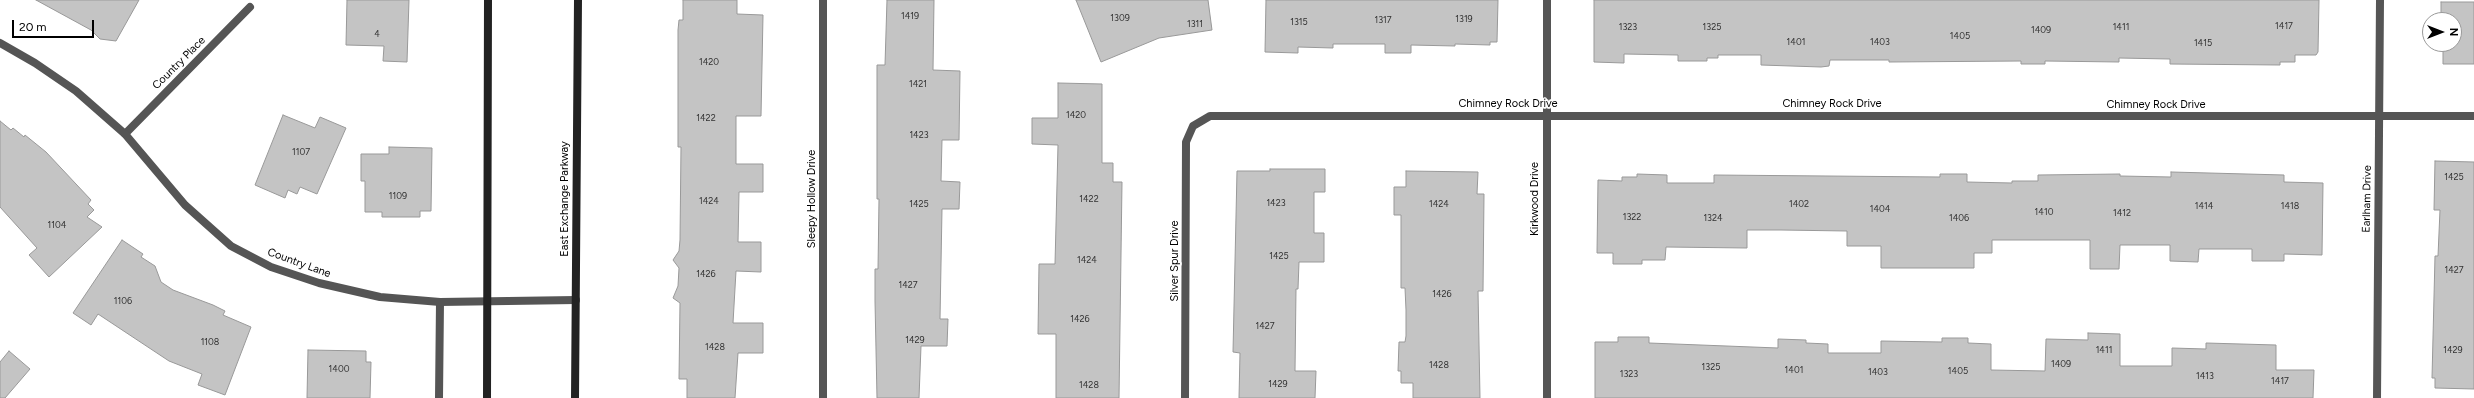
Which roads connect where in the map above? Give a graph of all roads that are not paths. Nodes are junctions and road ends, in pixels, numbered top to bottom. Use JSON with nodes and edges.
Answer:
{"nodes":[{"id":1,"x":488,"y":0,"type":"edge"},
{"id":2,"x":578,"y":0,"type":"edge"},
{"id":3,"x":823,"y":0,"type":"edge"},
{"id":4,"x":1547,"y":0,"type":"edge"},
{"id":5,"x":2380,"y":0,"type":"edge"},
{"id":6,"x":250,"y":7,"type":"dead end"},
{"id":7,"x":0,"y":43,"type":"edge"},
{"id":8,"x":1546,"y":115,"type":"junction"},
{"id":9,"x":2379,"y":116,"type":"junction"},
{"id":10,"x":2474,"y":116,"type":"edge"},
{"id":11,"x":1193,"y":126,"type":"joint"},
{"id":12,"x":124,"y":134,"type":"junction"},
{"id":13,"x":576,"y":300,"type":"junction"},
{"id":14,"x":440,"y":302,"type":"junction"},
{"id":15,"x":488,"y":302,"type":"junction"},
{"id":16,"x":439,"y":398,"type":"edge"},
{"id":17,"x":487,"y":398,"type":"edge"},
{"id":18,"x":575,"y":398,"type":"edge"},
{"id":19,"x":823,"y":398,"type":"edge"},
{"id":20,"x":1186,"y":398,"type":"edge"},
{"id":21,"x":1547,"y":398,"type":"edge"},
{"id":22,"x":2376,"y":398,"type":"edge"}],
"edges":[{"from":1,"to":15,"type":"main road"},
{"from":2,"to":13,"type":"main road","name":"East Exchange Parkway"},
{"from":3,"to":19,"type":"street","name":"Sleepy Hollow Drive"},
{"from":4,"to":8,"type":"street","name":"Kirkwood Drive"},
{"from":5,"to":9,"type":"street","name":"Earlham Drive"},
{"from":6,"to":12,"type":"street","name":"Country Place"},
{"from":7,"to":12,"type":"street","name":"Country Lane"},
{"from":8,"to":9,"type":"street","name":"Chimney Rock Drive"},
{"from":8,"to":11,"type":"street","name":"Chimney Rock Drive"},
{"from":8,"to":21,"type":"street","name":"Kirkwood Drive"},
{"from":9,"to":10,"type":"street","name":"Chimney Rock Drive"},
{"from":9,"to":22,"type":"street","name":"Earlham Drive"},
{"from":11,"to":20,"type":"street","name":"Silver Spur Drive"},
{"from":12,"to":14,"type":"street","name":"Country Lane"},
{"from":13,"to":15,"type":"street","name":"Country Lane"},
{"from":13,"to":18,"type":"main road","name":"East Exchange Parkway"},
{"from":14,"to":15,"type":"street","name":"Country Lane"},
{"from":14,"to":16,"type":"street"},
{"from":15,"to":17,"type":"main road"}]}
